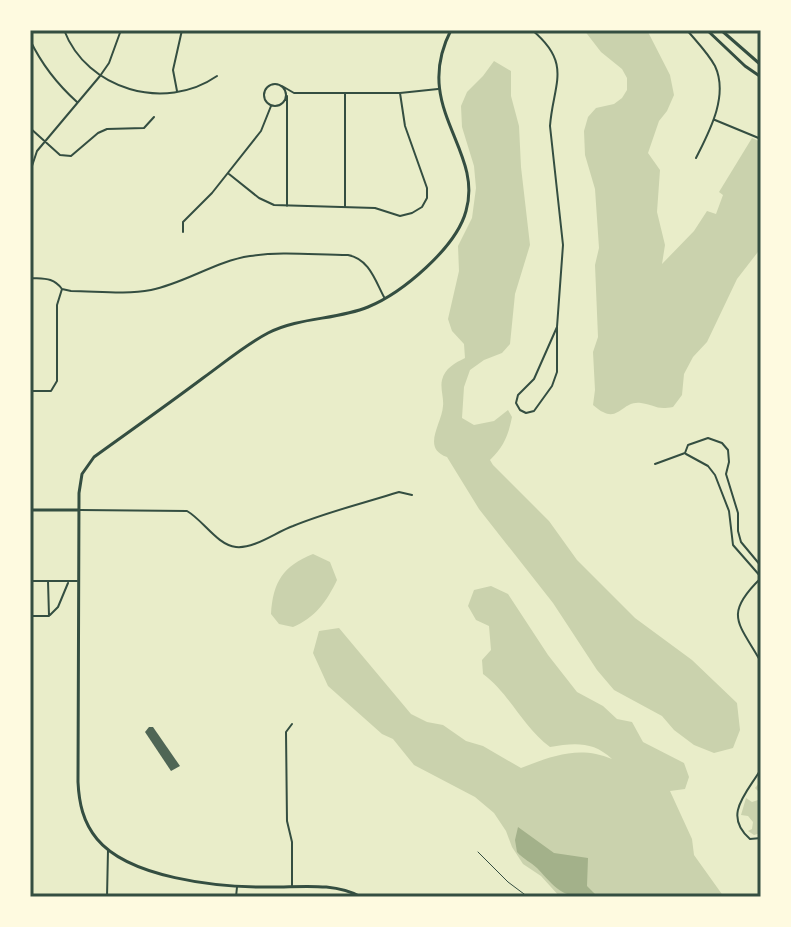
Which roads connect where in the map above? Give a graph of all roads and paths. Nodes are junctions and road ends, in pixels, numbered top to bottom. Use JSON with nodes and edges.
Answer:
{"nodes":[{"id":1,"x":64,"y":30,"type":"edge"},
{"id":2,"x":121,"y":30,"type":"edge"},
{"id":3,"x":182,"y":30,"type":"edge"},
{"id":4,"x":451,"y":30,"type":"edge"},
{"id":5,"x":687,"y":30,"type":"edge"},
{"id":6,"x":707,"y":30,"type":"edge"},
{"id":7,"x":721,"y":30,"type":"edge"},
{"id":8,"x":534,"y":31,"type":"edge"},
{"id":9,"x":30,"y":40,"type":"edge"},
{"id":10,"x":761,"y":65,"type":"edge"},
{"id":11,"x":100,"y":76,"type":"junction"},
{"id":12,"x":217,"y":76,"type":"dead end"},
{"id":13,"x":761,"y":77,"type":"edge"},
{"id":14,"x":282,"y":86,"type":"junction"},
{"id":15,"x":438,"y":89,"type":"junction"},
{"id":16,"x":177,"y":91,"type":"junction"},
{"id":17,"x":345,"y":93,"type":"junction"},
{"id":18,"x":400,"y":93,"type":"junction"},
{"id":19,"x":287,"y":96,"type":"junction"},
{"id":20,"x":78,"y":103,"type":"junction"},
{"id":21,"x":271,"y":106,"type":"junction"},
{"id":22,"x":154,"y":117,"type":"dead end"},
{"id":23,"x":715,"y":120,"type":"junction"},
{"id":24,"x":30,"y":128,"type":"edge"},
{"id":25,"x":761,"y":139,"type":"edge"},
{"id":26,"x":45,"y":142,"type":"junction"},
{"id":27,"x":696,"y":158,"type":"dead end"},
{"id":28,"x":30,"y":169,"type":"edge"},
{"id":29,"x":229,"y":174,"type":"junction"},
{"id":30,"x":287,"y":207,"type":"junction"},
{"id":31,"x":345,"y":208,"type":"junction"},
{"id":32,"x":183,"y":232,"type":"dead end"},
{"id":33,"x":30,"y":243,"type":"edge"},
{"id":34,"x":30,"y":278,"type":"edge"},
{"id":35,"x":62,"y":289,"type":"junction"},
{"id":36,"x":385,"y":298,"type":"junction"},
{"id":37,"x":557,"y":327,"type":"junction"},
{"id":38,"x":30,"y":391,"type":"edge"},
{"id":39,"x":685,"y":453,"type":"junction"},
{"id":40,"x":655,"y":464,"type":"dead end"},
{"id":41,"x":412,"y":495,"type":"dead end"},
{"id":42,"x":30,"y":510,"type":"edge"},
{"id":43,"x":79,"y":510,"type":"junction"},
{"id":44,"x":761,"y":566,"type":"edge"},
{"id":45,"x":761,"y":578,"type":"edge"},
{"id":46,"x":30,"y":581,"type":"edge"},
{"id":47,"x":48,"y":581,"type":"junction"},
{"id":48,"x":68,"y":581,"type":"junction"},
{"id":49,"x":79,"y":581,"type":"junction"},
{"id":50,"x":30,"y":616,"type":"edge"},
{"id":51,"x":49,"y":616,"type":"junction"},
{"id":52,"x":761,"y":662,"type":"edge"},
{"id":53,"x":292,"y":724,"type":"dead end"},
{"id":54,"x":761,"y":770,"type":"edge"},
{"id":55,"x":761,"y":838,"type":"edge"},
{"id":56,"x":108,"y":849,"type":"junction"},
{"id":57,"x":478,"y":852,"type":"dead end"},
{"id":58,"x":237,"y":887,"type":"junction"},
{"id":59,"x":292,"y":888,"type":"junction"},
{"id":60,"x":107,"y":897,"type":"edge"},
{"id":61,"x":236,"y":897,"type":"edge"},
{"id":62,"x":361,"y":897,"type":"edge"},
{"id":63,"x":528,"y":897,"type":"edge"}],
"edges":[{"from":1,"to":11,"type":"street"},
{"from":2,"to":11,"type":"street"},
{"from":3,"to":16,"type":"street"},
{"from":4,"to":15,"type":"main road"},
{"from":5,"to":23,"type":"street"},
{"from":6,"to":13,"type":"main road"},
{"from":7,"to":10,"type":"main road"},
{"from":8,"to":37,"type":"street"},
{"from":9,"to":20,"type":"street"},
{"from":11,"to":16,"type":"street"},
{"from":11,"to":20,"type":"street"},
{"from":12,"to":16,"type":"street"},
{"from":14,"to":17,"type":"street"},
{"from":14,"to":19,"type":"street"},
{"from":14,"to":21,"type":"street"},
{"from":15,"to":18,"type":"street"},
{"from":15,"to":36,"type":"main road"},
{"from":17,"to":18,"type":"street"},
{"from":17,"to":31,"type":"street"},
{"from":18,"to":31,"type":"street"},
{"from":19,"to":21,"type":"street"},
{"from":19,"to":30,"type":"street"},
{"from":20,"to":26,"type":"street"},
{"from":21,"to":29,"type":"street"},
{"from":22,"to":26,"type":"street"},
{"from":23,"to":25,"type":"street"},
{"from":23,"to":27,"type":"street"},
{"from":24,"to":26,"type":"street"},
{"from":26,"to":28,"type":"street"},
{"from":28,"to":33,"type":"street"},
{"from":29,"to":30,"type":"street"},
{"from":29,"to":32,"type":"street"},
{"from":30,"to":31,"type":"street"},
{"from":34,"to":35,"type":"street"},
{"from":35,"to":36,"type":"street"},
{"from":35,"to":38,"type":"street"},
{"from":36,"to":43,"type":"main road"},
{"from":37,"to":37,"type":"street"},
{"from":39,"to":40,"type":"street"},
{"from":39,"to":44,"type":"street"},
{"from":39,"to":45,"type":"street"},
{"from":41,"to":43,"type":"street"},
{"from":42,"to":43,"type":"main road"},
{"from":43,"to":49,"type":"main road"},
{"from":45,"to":52,"type":"street"},
{"from":46,"to":47,"type":"street"},
{"from":47,"to":48,"type":"street"},
{"from":47,"to":51,"type":"street"},
{"from":48,"to":49,"type":"street"},
{"from":48,"to":51,"type":"street"},
{"from":49,"to":56,"type":"main road"},
{"from":50,"to":51,"type":"street"},
{"from":53,"to":59,"type":"street"},
{"from":54,"to":55,"type":"street"},
{"from":56,"to":58,"type":"main road"},
{"from":56,"to":60,"type":"street"},
{"from":57,"to":63,"type":"lane"},
{"from":58,"to":59,"type":"main road"},
{"from":58,"to":61,"type":"street"},
{"from":59,"to":62,"type":"main road"}]}
